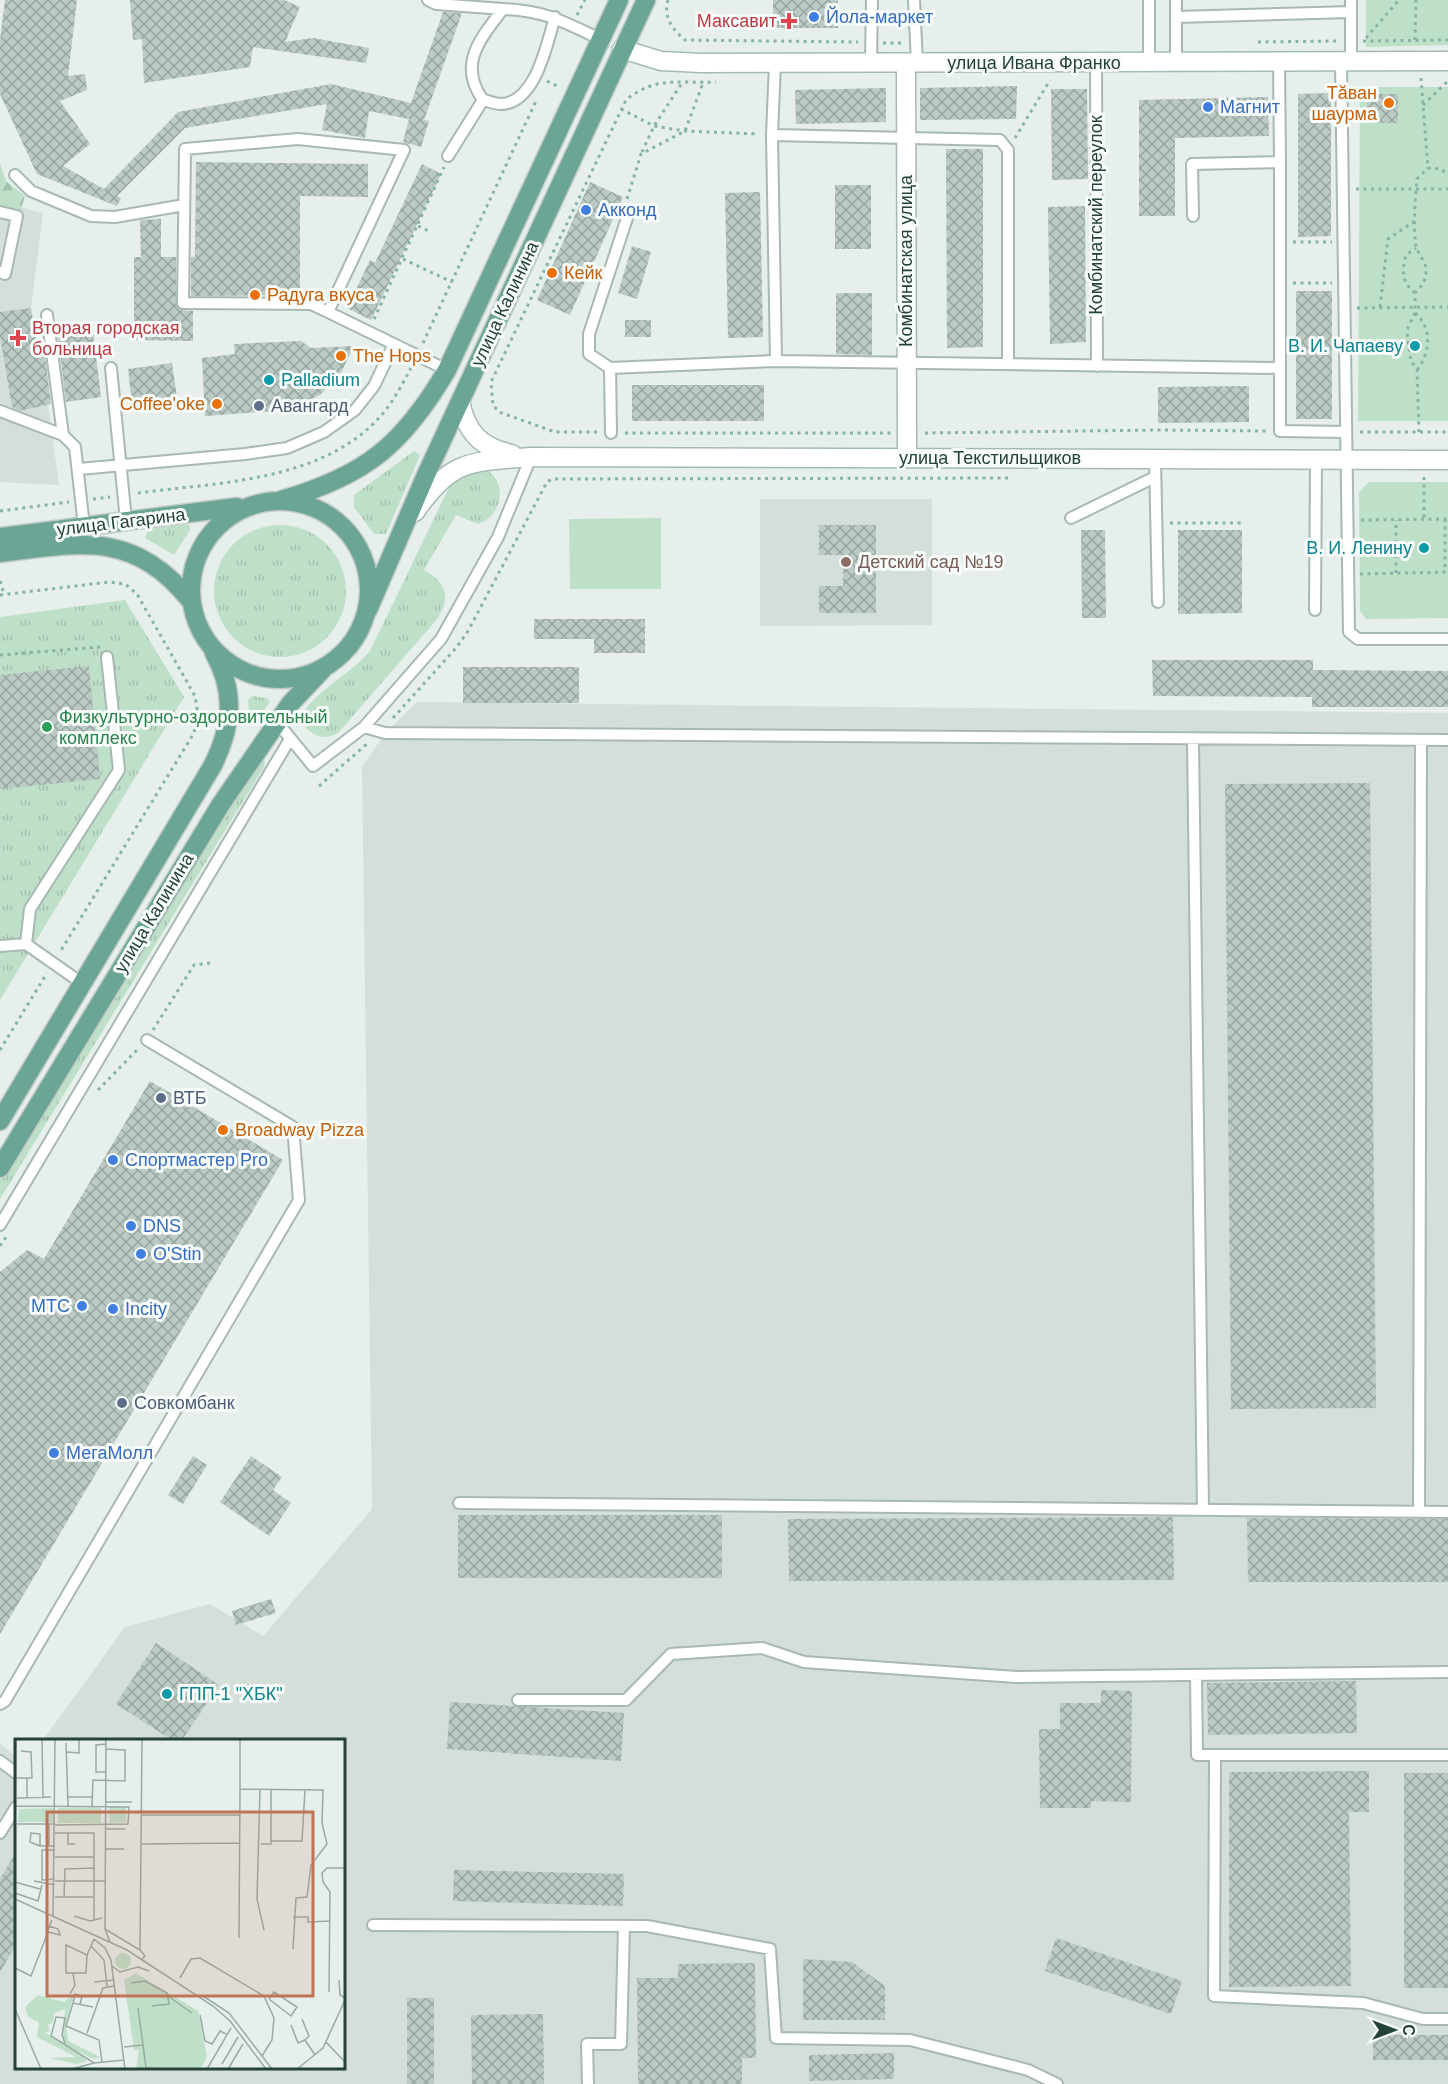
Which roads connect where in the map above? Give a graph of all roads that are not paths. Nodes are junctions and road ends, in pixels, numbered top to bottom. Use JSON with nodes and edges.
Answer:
{"nodes":[{"id":1,"x":428,"y":0,"type":"edge"},
{"id":2,"x":619,"y":0,"type":"edge"},
{"id":3,"x":646,"y":0,"type":"edge"},
{"id":4,"x":872,"y":0,"type":"edge"},
{"id":5,"x":914,"y":0,"type":"edge"},
{"id":6,"x":1149,"y":0,"type":"edge"},
{"id":7,"x":1176,"y":0,"type":"edge"},
{"id":8,"x":1351,"y":0,"type":"edge"},
{"id":9,"x":503,"y":9,"type":"junction"},
{"id":10,"x":1351,"y":12,"type":"junction"},
{"id":11,"x":555,"y":17,"type":"junction"},
{"id":12,"x":1176,"y":17,"type":"junction"},
{"id":13,"x":600,"y":39,"type":"junction"},
{"id":14,"x":622,"y":49,"type":"junction"},
{"id":15,"x":1279,"y":61,"type":"junction"},
{"id":16,"x":1346,"y":61,"type":"junction"},
{"id":17,"x":1448,"y":61,"type":"edge"},
{"id":18,"x":775,"y":63,"type":"junction"},
{"id":19,"x":871,"y":63,"type":"junction"},
{"id":20,"x":911,"y":63,"type":"junction"},
{"id":21,"x":1096,"y":63,"type":"junction"},
{"id":22,"x":1149,"y":63,"type":"junction"},
{"id":23,"x":1176,"y":63,"type":"junction"},
{"id":24,"x":483,"y":100,"type":"junction"},
{"id":25,"x":772,"y":135,"type":"junction"},
{"id":26,"x":906,"y":139,"type":"junction"},
{"id":27,"x":448,"y":156,"type":"dead end"},
{"id":28,"x":1280,"y":162,"type":"junction"},
{"id":29,"x":15,"y":175,"type":"dead end"},
{"id":30,"x":184,"y":205,"type":"junction"},
{"id":31,"x":0,"y":212,"type":"edge"},
{"id":32,"x":629,"y":212,"type":"road end"},
{"id":33,"x":1193,"y":216,"type":"dead end"},
{"id":34,"x":0,"y":272,"type":"edge"},
{"id":35,"x":328,"y":312,"type":"junction"},
{"id":36,"x":47,"y":315,"type":"dead end"},
{"id":37,"x":394,"y":344,"type":"junction"},
{"id":38,"x":776,"y":361,"type":"junction"},
{"id":39,"x":907,"y":363,"type":"junction"},
{"id":40,"x":1008,"y":364,"type":"junction"},
{"id":41,"x":1096,"y":366,"type":"junction"},
{"id":42,"x":111,"y":368,"type":"dead end"},
{"id":43,"x":610,"y":368,"type":"junction"},
{"id":44,"x":1280,"y":368,"type":"junction"},
{"id":45,"x":447,"y":370,"type":"junction"},
{"id":46,"x":460,"y":401,"type":"junction"},
{"id":47,"x":0,"y":411,"type":"edge"},
{"id":48,"x":1346,"y":432,"type":"junction"},
{"id":49,"x":611,"y":433,"type":"road end"},
{"id":50,"x":63,"y":435,"type":"junction"},
{"id":51,"x":531,"y":457,"type":"junction"},
{"id":52,"x":907,"y":458,"type":"junction"},
{"id":53,"x":1316,"y":459,"type":"junction"},
{"id":54,"x":1346,"y":459,"type":"junction"},
{"id":55,"x":1448,"y":460,"type":"edge"},
{"id":56,"x":121,"y":465,"type":"junction"},
{"id":57,"x":1155,"y":468,"type":"junction"},
{"id":58,"x":79,"y":469,"type":"junction"},
{"id":59,"x":281,"y":500,"type":"junction"},
{"id":60,"x":242,"y":506,"type":"junction"},
{"id":61,"x":1071,"y":518,"type":"dead end"},
{"id":62,"x":126,"y":521,"type":"junction"},
{"id":63,"x":84,"y":526,"type":"junction"},
{"id":64,"x":402,"y":532,"type":"junction"},
{"id":65,"x":0,"y":537,"type":"edge"},
{"id":66,"x":0,"y":553,"type":"edge"},
{"id":67,"x":190,"y":600,"type":"junction"},
{"id":68,"x":1158,"y":602,"type":"dead end"},
{"id":69,"x":368,"y":610,"type":"junction"},
{"id":70,"x":1314,"y":610,"type":"dead end"},
{"id":71,"x":1448,"y":639,"type":"edge"},
{"id":72,"x":211,"y":646,"type":"junction"},
{"id":73,"x":107,"y":657,"type":"road end"},
{"id":74,"x":323,"y":669,"type":"junction"},
{"id":75,"x":277,"y":722,"type":"junction"},
{"id":76,"x":364,"y":727,"type":"junction"},
{"id":77,"x":290,"y":739,"type":"junction"},
{"id":78,"x":1193,"y":740,"type":"junction"},
{"id":79,"x":1421,"y":740,"type":"junction"},
{"id":80,"x":1448,"y":740,"type":"edge"},
{"id":81,"x":26,"y":944,"type":"junction"},
{"id":82,"x":2,"y":949,"type":"edge"},
{"id":83,"x":83,"y":984,"type":"junction"},
{"id":84,"x":147,"y":1040,"type":"road end"},
{"id":85,"x":0,"y":1121,"type":"edge"},
{"id":86,"x":0,"y":1168,"type":"edge"},
{"id":87,"x":0,"y":1225,"type":"edge"},
{"id":88,"x":459,"y":1503,"type":"dead end"},
{"id":89,"x":1203,"y":1510,"type":"junction"},
{"id":90,"x":1419,"y":1512,"type":"junction"},
{"id":91,"x":1448,"y":1512,"type":"edge"},
{"id":92,"x":1448,"y":1672,"type":"edge"},
{"id":93,"x":1196,"y":1675,"type":"junction"},
{"id":94,"x":518,"y":1700,"type":"dead end"},
{"id":95,"x":2,"y":1704,"type":"edge"},
{"id":96,"x":1215,"y":1755,"type":"junction"},
{"id":97,"x":1448,"y":1755,"type":"edge"},
{"id":98,"x":0,"y":1761,"type":"edge"},
{"id":99,"x":15,"y":1772,"type":"edge"},
{"id":100,"x":15,"y":1809,"type":"edge"},
{"id":101,"x":0,"y":1833,"type":"edge"},
{"id":102,"x":373,"y":1925,"type":"dead end"},
{"id":103,"x":624,"y":1926,"type":"junction"},
{"id":104,"x":1448,"y":2019,"type":"edge"},
{"id":105,"x":588,"y":2084,"type":"edge"},
{"id":106,"x":1057,"y":2084,"type":"edge"}],
"edges":[{"from":1,"to":9,"type":"lane"},
{"from":2,"to":13,"type":"main road","name":"улица Калинина"},
{"from":3,"to":14,"type":"main road","name":"улица Калинина"},
{"from":4,"to":19,"type":"lane"},
{"from":5,"to":20,"type":"lane"},
{"from":6,"to":22,"type":"lane"},
{"from":7,"to":12,"type":"lane"},
{"from":8,"to":10,"type":"lane"},
{"from":9,"to":11,"type":"lane"},
{"from":9,"to":24,"type":"lane"},
{"from":10,"to":12,"type":"lane"},
{"from":10,"to":16,"type":"lane"},
{"from":11,"to":13,"type":"lane"},
{"from":11,"to":24,"type":"lane"},
{"from":12,"to":23,"type":"lane"},
{"from":13,"to":14,"type":"main road"},
{"from":13,"to":45,"type":"main road","name":"улица Калинина"},
{"from":14,"to":18,"type":"street","name":"улица Ивана Франко"},
{"from":14,"to":46,"type":"main road","name":"улица Калинина"},
{"from":15,"to":16,"type":"street","name":"улица Ивана Франко"},
{"from":15,"to":23,"type":"street","name":"улица Ивана Франко"},
{"from":15,"to":28,"type":"lane"},
{"from":16,"to":17,"type":"street","name":"улица Ивана Франко"},
{"from":16,"to":48,"type":"lane"},
{"from":18,"to":19,"type":"street","name":"улица Ивана Франко"},
{"from":18,"to":25,"type":"lane"},
{"from":19,"to":20,"type":"street","name":"улица Ивана Франко"},
{"from":20,"to":21,"type":"street","name":"улица Ивана Франко"},
{"from":20,"to":26,"type":"street","name":"Комбинатская улица"},
{"from":21,"to":22,"type":"street","name":"улица Ивана Франко"},
{"from":21,"to":41,"type":"lane","name":"Комбинатский переулок"},
{"from":22,"to":23,"type":"street","name":"улица Ивана Франко"},
{"from":24,"to":27,"type":"lane"},
{"from":25,"to":26,"type":"lane"},
{"from":25,"to":38,"type":"lane"},
{"from":26,"to":39,"type":"street","name":"Комбинатская улица"},
{"from":26,"to":40,"type":"lane"},
{"from":28,"to":33,"type":"lane"},
{"from":28,"to":44,"type":"lane"},
{"from":29,"to":30,"type":"lane"},
{"from":30,"to":35,"type":"lane"},
{"from":30,"to":35,"type":"lane"},
{"from":31,"to":34,"type":"lane"},
{"from":32,"to":43,"type":"lane"},
{"from":35,"to":37,"type":"lane"},
{"from":36,"to":50,"type":"lane"},
{"from":37,"to":45,"type":"lane"},
{"from":37,"to":56,"type":"lane"},
{"from":38,"to":39,"type":"lane"},
{"from":38,"to":43,"type":"lane"},
{"from":39,"to":40,"type":"lane"},
{"from":39,"to":52,"type":"street","name":"Комбинатская улица"},
{"from":40,"to":41,"type":"lane"},
{"from":41,"to":44,"type":"lane"},
{"from":42,"to":56,"type":"lane"},
{"from":43,"to":49,"type":"lane"},
{"from":44,"to":48,"type":"lane"},
{"from":45,"to":59,"type":"main road","name":"улица Калинина"},
{"from":46,"to":51,"type":"street","name":"улица Текстильщиков"},
{"from":46,"to":64,"type":"main road","name":"улица Калинина"},
{"from":47,"to":50,"type":"lane"},
{"from":48,"to":54,"type":"lane"},
{"from":50,"to":58,"type":"lane"},
{"from":51,"to":52,"type":"street","name":"улица Текстильщиков"},
{"from":51,"to":64,"type":"street","name":"улица Текстильщиков"},
{"from":51,"to":76,"type":"lane"},
{"from":52,"to":57,"type":"street","name":"улица Текстильщиков"},
{"from":53,"to":54,"type":"street","name":"улица Текстильщиков"},
{"from":53,"to":57,"type":"street","name":"улица Текстильщиков"},
{"from":53,"to":70,"type":"lane"},
{"from":54,"to":55,"type":"street","name":"улица Текстильщиков"},
{"from":54,"to":71,"type":"lane"},
{"from":56,"to":58,"type":"lane"},
{"from":56,"to":62,"type":"lane"},
{"from":57,"to":61,"type":"lane"},
{"from":57,"to":68,"type":"lane"},
{"from":58,"to":63,"type":"lane"},
{"from":59,"to":60,"type":"main road"},
{"from":59,"to":69,"type":"main road"},
{"from":60,"to":62,"type":"main road","name":"улица Гагарина"},
{"from":60,"to":67,"type":"main road"},
{"from":62,"to":63,"type":"main road","name":"улица Гагарина"},
{"from":63,"to":65,"type":"main road","name":"улица Гагарина"},
{"from":64,"to":69,"type":"main road","name":"улица Калинина"},
{"from":66,"to":67,"type":"main road","name":"улица Гагарина"},
{"from":67,"to":72,"type":"main road"},
{"from":69,"to":74,"type":"main road"},
{"from":72,"to":74,"type":"main road"},
{"from":72,"to":83,"type":"main road","name":"улица Калинина"},
{"from":73,"to":81,"type":"lane"},
{"from":74,"to":75,"type":"main road","name":"улица Калинина"},
{"from":75,"to":77,"type":"lane"},
{"from":75,"to":86,"type":"main road","name":"улица Калинина"},
{"from":76,"to":77,"type":"lane"},
{"from":76,"to":78,"type":"lane"},
{"from":77,"to":87,"type":"lane"},
{"from":78,"to":79,"type":"lane"},
{"from":78,"to":89,"type":"lane"},
{"from":79,"to":80,"type":"lane"},
{"from":79,"to":90,"type":"lane"},
{"from":81,"to":82,"type":"lane"},
{"from":81,"to":83,"type":"lane"},
{"from":83,"to":85,"type":"main road","name":"улица Калинина"},
{"from":84,"to":95,"type":"lane"},
{"from":88,"to":89,"type":"lane"},
{"from":89,"to":90,"type":"lane"},
{"from":90,"to":91,"type":"lane"},
{"from":92,"to":93,"type":"lane"},
{"from":93,"to":94,"type":"lane"},
{"from":93,"to":96,"type":"lane"},
{"from":96,"to":97,"type":"lane"},
{"from":96,"to":104,"type":"lane"},
{"from":98,"to":99,"type":"lane"},
{"from":100,"to":101,"type":"lane"},
{"from":102,"to":103,"type":"lane"},
{"from":103,"to":105,"type":"lane"},
{"from":103,"to":106,"type":"lane"}]}
